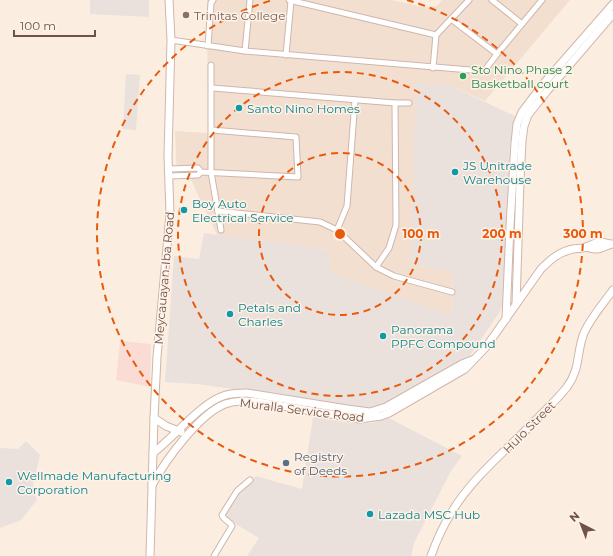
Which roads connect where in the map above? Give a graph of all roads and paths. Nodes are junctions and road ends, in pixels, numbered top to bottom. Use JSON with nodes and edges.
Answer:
{"nodes":[{"id":1,"x":169,"y":0,"type":"edge"},
{"id":2,"x":213,"y":0,"type":"edge"},
{"id":3,"x":250,"y":0,"type":"edge"},
{"id":4,"x":290,"y":0,"type":"edge"},
{"id":5,"x":469,"y":0,"type":"edge"},
{"id":6,"x":492,"y":0,"type":"edge"},
{"id":7,"x":542,"y":0,"type":"edge"},
{"id":8,"x":613,"y":4,"type":"edge"},
{"id":9,"x":613,"y":14,"type":"edge"},
{"id":10,"x":451,"y":19,"type":"junction"},
{"id":11,"x":522,"y":24,"type":"junction"},
{"id":12,"x":436,"y":35,"type":"junction"},
{"id":13,"x":171,"y":40,"type":"junction"},
{"id":14,"x":208,"y":46,"type":"junction"},
{"id":15,"x":245,"y":51,"type":"junction"},
{"id":16,"x":497,"y":54,"type":"junction"},
{"id":17,"x":286,"y":55,"type":"junction"},
{"id":18,"x":212,"y":65,"type":"dead end"},
{"id":19,"x":433,"y":68,"type":"junction"},
{"id":20,"x":212,"y":88,"type":"junction"},
{"id":21,"x":355,"y":100,"type":"junction"},
{"id":22,"x":395,"y":103,"type":"junction"},
{"id":23,"x":409,"y":103,"type":"dead end"},
{"id":24,"x":521,"y":125,"type":"junction"},
{"id":25,"x":212,"y":130,"type":"junction"},
{"id":26,"x":185,"y":168,"type":"junction"},
{"id":27,"x":169,"y":172,"type":"junction"},
{"id":28,"x":201,"y":172,"type":"junction"},
{"id":29,"x":211,"y":172,"type":"junction"},
{"id":30,"x":185,"y":176,"type":"junction"},
{"id":31,"x":516,"y":181,"type":"junction"},
{"id":32,"x":218,"y":212,"type":"junction"},
{"id":33,"x":221,"y":230,"type":"dead end"},
{"id":34,"x":337,"y":230,"type":"junction"},
{"id":35,"x":611,"y":244,"type":"edge"},
{"id":36,"x":376,"y":267,"type":"junction"},
{"id":37,"x":508,"y":270,"type":"junction"},
{"id":38,"x":517,"y":271,"type":"junction"},
{"id":39,"x":517,"y":281,"type":"junction"},
{"id":40,"x":528,"y":287,"type":"junction"},
{"id":41,"x":613,"y":290,"type":"edge"},
{"id":42,"x":452,"y":292,"type":"dead end"},
{"id":43,"x":516,"y":304,"type":"junction"},
{"id":44,"x":506,"y":320,"type":"junction"},
{"id":45,"x":474,"y":359,"type":"junction"},
{"id":46,"x":154,"y":418,"type":"junction"},
{"id":47,"x":179,"y":431,"type":"junction"},
{"id":48,"x":187,"y":434,"type":"junction"},
{"id":49,"x":153,"y":453,"type":"junction"},
{"id":50,"x":250,"y":480,"type":"dead end"},
{"id":51,"x":152,"y":485,"type":"junction"},
{"id":52,"x":150,"y":556,"type":"edge"},
{"id":53,"x":214,"y":556,"type":"edge"},
{"id":54,"x":431,"y":556,"type":"edge"}],
"edges":[{"from":1,"to":13,"type":"street","name":"Meycauayan-Iba Road"},
{"from":2,"to":14,"type":"street"},
{"from":3,"to":15,"type":"street"},
{"from":4,"to":12,"type":"street"},
{"from":4,"to":17,"type":"street"},
{"from":5,"to":10,"type":"street"},
{"from":6,"to":11,"type":"street"},
{"from":7,"to":11,"type":"street"},
{"from":8,"to":24,"type":"street"},
{"from":9,"to":24,"type":"street"},
{"from":10,"to":12,"type":"street"},
{"from":10,"to":16,"type":"street"},
{"from":11,"to":16,"type":"street"},
{"from":12,"to":19,"type":"street"},
{"from":13,"to":14,"type":"street"},
{"from":13,"to":27,"type":"street","name":"Meycauayan-Iba Road"},
{"from":14,"to":15,"type":"street"},
{"from":15,"to":17,"type":"street"},
{"from":16,"to":19,"type":"street"},
{"from":17,"to":19,"type":"street"},
{"from":18,"to":20,"type":"street"},
{"from":20,"to":21,"type":"street"},
{"from":20,"to":25,"type":"street"},
{"from":21,"to":22,"type":"street"},
{"from":21,"to":34,"type":"street"},
{"from":22,"to":23,"type":"street"},
{"from":22,"to":36,"type":"street"},
{"from":24,"to":31,"type":"street"},
{"from":25,"to":29,"type":"street"},
{"from":25,"to":29,"type":"street"},
{"from":26,"to":27,"type":"street"},
{"from":26,"to":28,"type":"street"},
{"from":26,"to":30,"type":"street"},
{"from":27,"to":30,"type":"street"},
{"from":27,"to":46,"type":"street","name":"Meycauayan-Iba Road"},
{"from":28,"to":29,"type":"street"},
{"from":28,"to":30,"type":"street"},
{"from":29,"to":32,"type":"street"},
{"from":31,"to":37,"type":"street"},
{"from":31,"to":38,"type":"street"},
{"from":32,"to":33,"type":"street"},
{"from":32,"to":34,"type":"street"},
{"from":34,"to":36,"type":"street"},
{"from":35,"to":40,"type":"street","name":"Muralla Service Road"},
{"from":36,"to":42,"type":"street"},
{"from":37,"to":38,"type":"street"},
{"from":37,"to":44,"type":"street"},
{"from":38,"to":39,"type":"street"},
{"from":39,"to":40,"type":"street"},
{"from":39,"to":43,"type":"street"},
{"from":40,"to":43,"type":"street","name":"Muralla Service Road"},
{"from":41,"to":54,"type":"street","name":"Hulo Street"},
{"from":43,"to":44,"type":"street","name":"Muralla Service Road"},
{"from":44,"to":45,"type":"street","name":"Muralla Service Road"},
{"from":45,"to":47,"type":"street","name":"Muralla Service Road"},
{"from":45,"to":48,"type":"street","name":"Muralla Service Road"},
{"from":46,"to":47,"type":"street"},
{"from":46,"to":49,"type":"street","name":"Meycauayan-Iba Road"},
{"from":47,"to":48,"type":"street"},
{"from":47,"to":49,"type":"street","name":"Muralla Service Road"},
{"from":48,"to":51,"type":"street","name":"Muralla Service Road"},
{"from":49,"to":51,"type":"street","name":"Meycauayan-Iba Road"},
{"from":50,"to":53,"type":"street"},
{"from":51,"to":52,"type":"street","name":"Meycauayan-Iba Road"}]}
